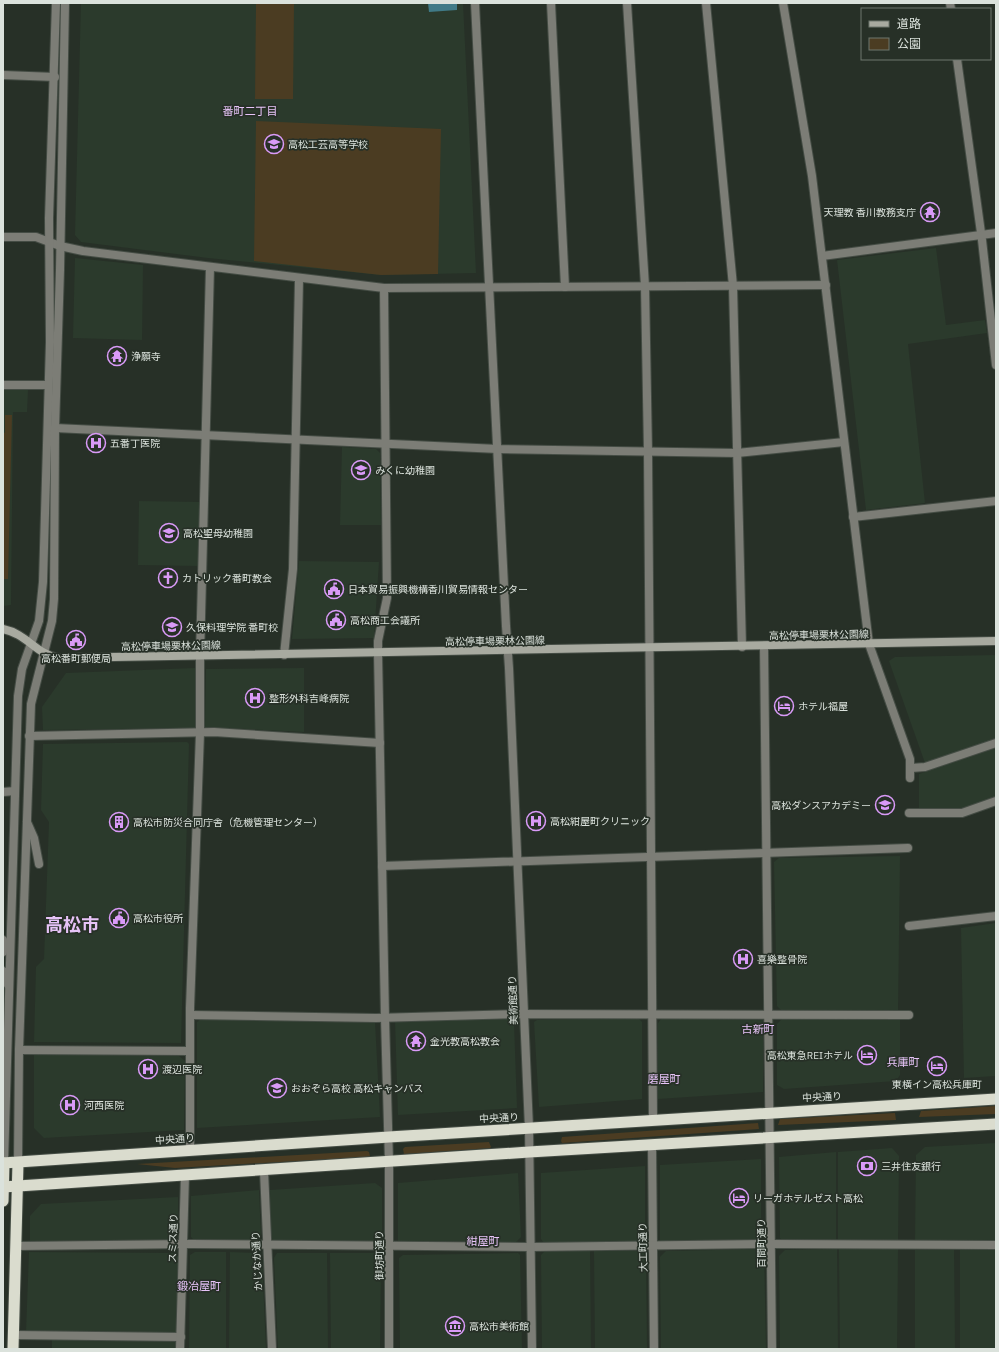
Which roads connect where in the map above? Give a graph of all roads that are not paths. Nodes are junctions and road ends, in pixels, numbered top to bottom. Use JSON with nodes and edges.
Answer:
{"nodes":[{"id":1,"x":56,"y":3,"type":"edge"},
{"id":2,"x":65,"y":3,"type":"edge"},
{"id":3,"x":475,"y":3,"type":"edge"},
{"id":4,"x":551,"y":3,"type":"edge"},
{"id":5,"x":627,"y":3,"type":"edge"},
{"id":6,"x":706,"y":3,"type":"edge"},
{"id":7,"x":783,"y":3,"type":"edge"},
{"id":8,"x":957,"y":60,"type":"edge"},
{"id":9,"x":3,"y":75,"type":"edge"},
{"id":10,"x":55,"y":76,"type":"junction"},
{"id":11,"x":996,"y":233,"type":"edge"},
{"id":12,"x":981,"y":235,"type":"junction"},
{"id":13,"x":3,"y":237,"type":"edge"},
{"id":14,"x":50,"y":241,"type":"junction"},
{"id":15,"x":60,"y":246,"type":"junction"},
{"id":16,"x":822,"y":256,"type":"junction"},
{"id":17,"x":210,"y":267,"type":"junction"},
{"id":18,"x":299,"y":279,"type":"junction"},
{"id":19,"x":826,"y":285,"type":"junction"},
{"id":20,"x":645,"y":286,"type":"junction"},
{"id":21,"x":733,"y":286,"type":"junction"},
{"id":22,"x":490,"y":287,"type":"junction"},
{"id":23,"x":565,"y":287,"type":"junction"},
{"id":24,"x":384,"y":288,"type":"junction"},
{"id":25,"x":996,"y":365,"type":"edge"},
{"id":26,"x":3,"y":385,"type":"edge"},
{"id":27,"x":48,"y":385,"type":"junction"},
{"id":28,"x":55,"y":428,"type":"junction"},
{"id":29,"x":206,"y":436,"type":"junction"},
{"id":30,"x":296,"y":439,"type":"junction"},
{"id":31,"x":844,"y":442,"type":"junction"},
{"id":32,"x":385,"y":443,"type":"junction"},
{"id":33,"x":498,"y":449,"type":"junction"},
{"id":34,"x":648,"y":452,"type":"junction"},
{"id":35,"x":737,"y":453,"type":"junction"},
{"id":36,"x":996,"y":501,"type":"edge"},
{"id":37,"x":853,"y":517,"type":"junction"},
{"id":38,"x":3,"y":629,"type":"edge"},
{"id":39,"x":996,"y":641,"type":"edge"},
{"id":40,"x":32,"y":643,"type":"junction"},
{"id":41,"x":869,"y":644,"type":"junction"},
{"id":42,"x":764,"y":646,"type":"junction"},
{"id":43,"x":742,"y":647,"type":"junction"},
{"id":44,"x":650,"y":648,"type":"junction"},
{"id":45,"x":507,"y":651,"type":"junction"},
{"id":46,"x":378,"y":653,"type":"junction"},
{"id":47,"x":43,"y":654,"type":"junction"},
{"id":48,"x":284,"y":654,"type":"junction"},
{"id":49,"x":200,"y":656,"type":"junction"},
{"id":50,"x":200,"y":733,"type":"junction"},
{"id":51,"x":29,"y":736,"type":"junction"},
{"id":52,"x":380,"y":743,"type":"junction"},
{"id":53,"x":996,"y":743,"type":"edge"},
{"id":54,"x":911,"y":768,"type":"junction"},
{"id":55,"x":910,"y":778,"type":"dead end"},
{"id":56,"x":15,"y":791,"type":"junction"},
{"id":57,"x":3,"y":792,"type":"edge"},
{"id":58,"x":996,"y":801,"type":"edge"},
{"id":59,"x":909,"y":813,"type":"dead end"},
{"id":60,"x":27,"y":822,"type":"junction"},
{"id":61,"x":908,"y":848,"type":"dead end"},
{"id":62,"x":767,"y":854,"type":"junction"},
{"id":63,"x":650,"y":858,"type":"junction"},
{"id":64,"x":517,"y":861,"type":"junction"},
{"id":65,"x":39,"y":864,"type":"dead end"},
{"id":66,"x":382,"y":866,"type":"junction"},
{"id":67,"x":996,"y":916,"type":"edge"},
{"id":68,"x":909,"y":926,"type":"dead end"},
{"id":69,"x":3,"y":940,"type":"edge"},
{"id":70,"x":3,"y":952,"type":"edge"},
{"id":71,"x":3,"y":971,"type":"edge"},
{"id":72,"x":8,"y":985,"type":"junction"},
{"id":73,"x":524,"y":1014,"type":"junction"},
{"id":74,"x":651,"y":1014,"type":"junction"},
{"id":75,"x":190,"y":1015,"type":"junction"},
{"id":76,"x":769,"y":1015,"type":"junction"},
{"id":77,"x":909,"y":1015,"type":"dead end"},
{"id":78,"x":385,"y":1018,"type":"junction"},
{"id":79,"x":19,"y":1050,"type":"junction"},
{"id":80,"x":190,"y":1051,"type":"junction"},
{"id":81,"x":996,"y":1099,"type":"edge"},
{"id":82,"x":770,"y":1112,"type":"junction"},
{"id":83,"x":653,"y":1119,"type":"junction"},
{"id":84,"x":996,"y":1124,"type":"edge"},
{"id":85,"x":529,"y":1128,"type":"junction"},
{"id":86,"x":389,"y":1136,"type":"junction"},
{"id":87,"x":770,"y":1137,"type":"junction"},
{"id":88,"x":652,"y":1145,"type":"junction"},
{"id":89,"x":190,"y":1150,"type":"junction"},
{"id":90,"x":529,"y":1152,"type":"junction"},
{"id":91,"x":389,"y":1162,"type":"junction"},
{"id":92,"x":18,"y":1163,"type":"junction"},
{"id":93,"x":4,"y":1164,"type":"edge"},
{"id":94,"x":264,"y":1171,"type":"junction"},
{"id":95,"x":185,"y":1175,"type":"junction"},
{"id":96,"x":18,"y":1186,"type":"junction"},
{"id":97,"x":3,"y":1187,"type":"edge"},
{"id":98,"x":3,"y":1201,"type":"edge"},
{"id":99,"x":770,"y":1244,"type":"junction"},
{"id":100,"x":183,"y":1245,"type":"junction"},
{"id":101,"x":652,"y":1245,"type":"junction"},
{"id":102,"x":16,"y":1246,"type":"junction"},
{"id":103,"x":266,"y":1246,"type":"junction"},
{"id":104,"x":389,"y":1246,"type":"junction"},
{"id":105,"x":996,"y":1246,"type":"edge"},
{"id":106,"x":530,"y":1247,"type":"junction"},
{"id":107,"x":13,"y":1335,"type":"junction"},
{"id":108,"x":181,"y":1336,"type":"junction"},
{"id":109,"x":13,"y":1349,"type":"edge"},
{"id":110,"x":180,"y":1349,"type":"edge"},
{"id":111,"x":272,"y":1349,"type":"edge"},
{"id":112,"x":389,"y":1349,"type":"edge"},
{"id":113,"x":532,"y":1349,"type":"edge"},
{"id":114,"x":654,"y":1349,"type":"edge"},
{"id":115,"x":772,"y":1349,"type":"edge"}],
"edges":[{"from":1,"to":10,"type":"street"},
{"from":2,"to":15,"type":"street"},
{"from":3,"to":22,"type":"street","name":"美術館通り"},
{"from":4,"to":23,"type":"street"},
{"from":5,"to":20,"type":"street"},
{"from":6,"to":21,"type":"street"},
{"from":7,"to":16,"type":"street"},
{"from":8,"to":12,"type":"street"},
{"from":9,"to":10,"type":"street"},
{"from":10,"to":14,"type":"street"},
{"from":11,"to":12,"type":"street"},
{"from":12,"to":16,"type":"street"},
{"from":12,"to":25,"type":"street"},
{"from":13,"to":14,"type":"street"},
{"from":14,"to":15,"type":"street"},
{"from":14,"to":27,"type":"street"},
{"from":15,"to":17,"type":"street"},
{"from":15,"to":28,"type":"street"},
{"from":16,"to":19,"type":"street"},
{"from":17,"to":18,"type":"street"},
{"from":17,"to":29,"type":"street"},
{"from":18,"to":24,"type":"street"},
{"from":18,"to":30,"type":"street"},
{"from":19,"to":21,"type":"street"},
{"from":19,"to":31,"type":"street"},
{"from":20,"to":21,"type":"street"},
{"from":20,"to":23,"type":"street"},
{"from":20,"to":34,"type":"street"},
{"from":21,"to":35,"type":"street"},
{"from":22,"to":23,"type":"street"},
{"from":22,"to":24,"type":"street"},
{"from":22,"to":33,"type":"street","name":"美術館通り"},
{"from":24,"to":32,"type":"street","name":"御坊町通り"},
{"from":26,"to":27,"type":"street"},
{"from":27,"to":40,"type":"street"},
{"from":28,"to":29,"type":"street"},
{"from":28,"to":47,"type":"street"},
{"from":29,"to":30,"type":"street"},
{"from":29,"to":49,"type":"street"},
{"from":30,"to":32,"type":"street"},
{"from":30,"to":48,"type":"street"},
{"from":31,"to":35,"type":"street"},
{"from":31,"to":37,"type":"street"},
{"from":32,"to":33,"type":"street"},
{"from":32,"to":46,"type":"street","name":"御坊町通り"},
{"from":33,"to":34,"type":"street"},
{"from":33,"to":45,"type":"street","name":"美術館通り"},
{"from":34,"to":35,"type":"street"},
{"from":34,"to":44,"type":"street"},
{"from":35,"to":43,"type":"street"},
{"from":36,"to":37,"type":"street"},
{"from":37,"to":41,"type":"street"},
{"from":38,"to":40,"type":"main road"},
{"from":39,"to":41,"type":"main road","name":"高松停車場栗林公園線"},
{"from":40,"to":47,"type":"main road"},
{"from":40,"to":56,"type":"street"},
{"from":41,"to":42,"type":"main road","name":"高松停車場栗林公園線"},
{"from":41,"to":54,"type":"street"},
{"from":42,"to":43,"type":"main road","name":"高松停車場栗林公園線"},
{"from":42,"to":62,"type":"street","name":"百間町通り"},
{"from":43,"to":44,"type":"main road","name":"高松停車場栗林公園線"},
{"from":44,"to":45,"type":"main road","name":"高松停車場栗林公園線"},
{"from":44,"to":63,"type":"street"},
{"from":45,"to":46,"type":"main road","name":"高松停車場栗林公園線"},
{"from":45,"to":64,"type":"street","name":"美術館通り"},
{"from":46,"to":48,"type":"main road","name":"高松停車場栗林公園線"},
{"from":46,"to":52,"type":"street","name":"御坊町通り"},
{"from":47,"to":49,"type":"main road","name":"高松停車場栗林公園線"},
{"from":47,"to":51,"type":"street"},
{"from":48,"to":49,"type":"main road","name":"高松停車場栗林公園線"},
{"from":49,"to":50,"type":"street"},
{"from":50,"to":51,"type":"street"},
{"from":50,"to":52,"type":"street"},
{"from":50,"to":75,"type":"street"},
{"from":51,"to":60,"type":"street"},
{"from":52,"to":66,"type":"street","name":"御坊町通り"},
{"from":53,"to":54,"type":"street"},
{"from":54,"to":55,"type":"street"},
{"from":56,"to":57,"type":"street"},
{"from":56,"to":72,"type":"street"},
{"from":58,"to":59,"type":"street"},
{"from":60,"to":65,"type":"street"},
{"from":60,"to":79,"type":"street"},
{"from":61,"to":62,"type":"street"},
{"from":62,"to":63,"type":"street"},
{"from":62,"to":76,"type":"street","name":"百間町通り"},
{"from":63,"to":64,"type":"street"},
{"from":63,"to":74,"type":"street"},
{"from":64,"to":66,"type":"street"},
{"from":64,"to":73,"type":"street","name":"美術館通り"},
{"from":66,"to":78,"type":"street","name":"御坊町通り"},
{"from":67,"to":68,"type":"street"},
{"from":69,"to":70,"type":"street"},
{"from":71,"to":72,"type":"street"},
{"from":72,"to":93,"type":"street"},
{"from":73,"to":74,"type":"street"},
{"from":73,"to":78,"type":"street"},
{"from":73,"to":85,"type":"street","name":"美術館通り"},
{"from":74,"to":76,"type":"street"},
{"from":74,"to":83,"type":"street"},
{"from":75,"to":78,"type":"street"},
{"from":75,"to":80,"type":"street"},
{"from":76,"to":77,"type":"street"},
{"from":76,"to":82,"type":"street","name":"百間町通り"},
{"from":78,"to":86,"type":"street","name":"御坊町通り"},
{"from":79,"to":80,"type":"street"},
{"from":79,"to":92,"type":"street"},
{"from":80,"to":89,"type":"street"},
{"from":81,"to":82,"type":"highway","name":"中央通り"},
{"from":82,"to":83,"type":"highway","name":"中央通り"},
{"from":82,"to":87,"type":"street","name":"百間町通り"},
{"from":83,"to":85,"type":"highway","name":"中央通り"},
{"from":84,"to":87,"type":"highway"},
{"from":85,"to":86,"type":"highway","name":"中央通り"},
{"from":85,"to":90,"type":"street","name":"美術館通り"},
{"from":86,"to":89,"type":"highway","name":"中央通り"},
{"from":86,"to":91,"type":"street","name":"御坊町通り"},
{"from":87,"to":88,"type":"highway"},
{"from":87,"to":99,"type":"street","name":"百間町通り"},
{"from":88,"to":90,"type":"highway"},
{"from":88,"to":101,"type":"street","name":"大工町通り"},
{"from":89,"to":92,"type":"highway","name":"中央通り"},
{"from":90,"to":91,"type":"highway"},
{"from":90,"to":106,"type":"street","name":"美術館通り"},
{"from":91,"to":94,"type":"highway"},
{"from":91,"to":104,"type":"street","name":"御坊町通り"},
{"from":92,"to":93,"type":"highway","name":"中央通り"},
{"from":92,"to":96,"type":"highway"},
{"from":93,"to":97,"type":"highway"},
{"from":94,"to":95,"type":"highway"},
{"from":94,"to":103,"type":"street","name":"かじなか通り"},
{"from":95,"to":96,"type":"highway"},
{"from":95,"to":100,"type":"street","name":"スミス通り"},
{"from":96,"to":97,"type":"highway"},
{"from":96,"to":102,"type":"highway"},
{"from":97,"to":98,"type":"highway"},
{"from":99,"to":101,"type":"street"},
{"from":99,"to":105,"type":"street"},
{"from":99,"to":115,"type":"street","name":"百間町通り"},
{"from":100,"to":102,"type":"street"},
{"from":100,"to":103,"type":"street"},
{"from":100,"to":108,"type":"street","name":"スミス通り"},
{"from":101,"to":106,"type":"street"},
{"from":101,"to":114,"type":"street","name":"大工町通り"},
{"from":102,"to":107,"type":"highway"},
{"from":103,"to":104,"type":"street"},
{"from":103,"to":111,"type":"street","name":"かじなか通り"},
{"from":104,"to":106,"type":"street"},
{"from":104,"to":112,"type":"street","name":"御坊町通り"},
{"from":106,"to":113,"type":"street","name":"美術館通り"},
{"from":107,"to":108,"type":"street"},
{"from":107,"to":109,"type":"highway"},
{"from":108,"to":110,"type":"street","name":"スミス通り"}]}
